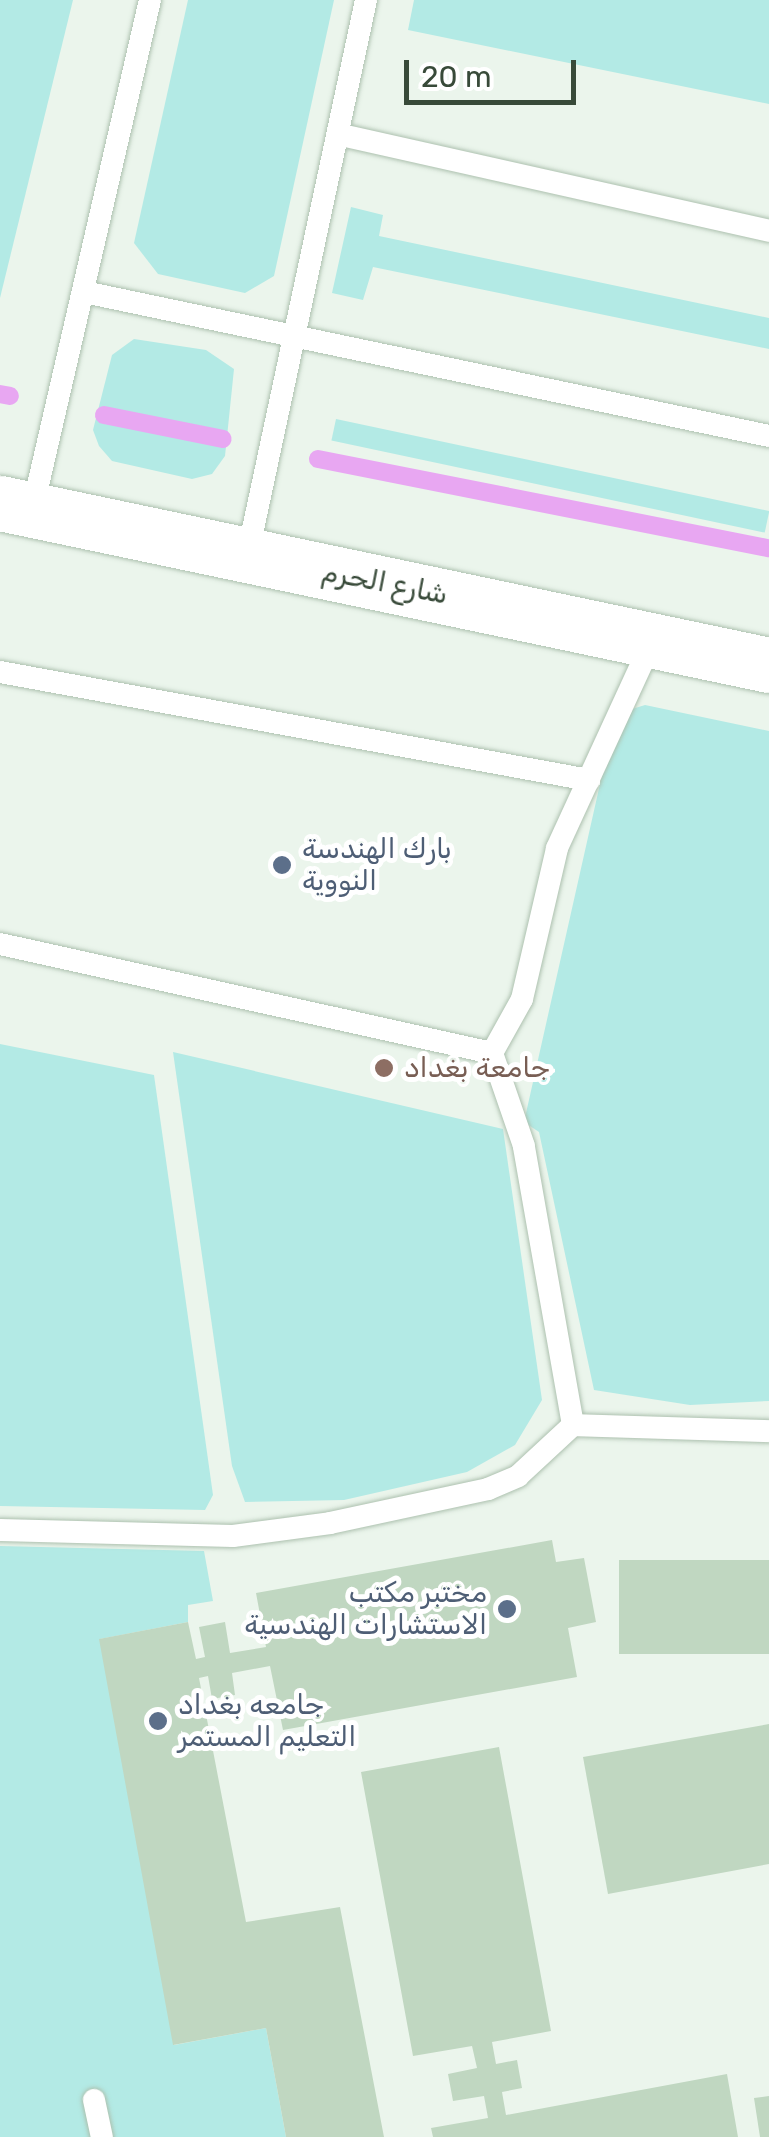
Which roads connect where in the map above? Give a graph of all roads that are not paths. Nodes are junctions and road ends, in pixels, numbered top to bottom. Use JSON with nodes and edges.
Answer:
{"nodes":[{"id":1,"x":150,"y":0,"type":"edge"},
{"id":2,"x":366,"y":0,"type":"edge"},
{"id":3,"x":341,"y":135,"type":"junction"},
{"id":4,"x":769,"y":231,"type":"edge"},
{"id":5,"x":84,"y":292,"type":"junction"},
{"id":6,"x":295,"y":336,"type":"junction"},
{"id":7,"x":769,"y":436,"type":"edge"},
{"id":8,"x":16,"y":507,"type":"edge"},
{"id":9,"x":246,"y":557,"type":"junction"},
{"id":10,"x":654,"y":636,"type":"junction"},
{"id":11,"x":769,"y":665,"type":"edge"},
{"id":12,"x":0,"y":672,"type":"edge"},
{"id":13,"x":588,"y":780,"type":"junction"},
{"id":14,"x":0,"y":944,"type":"edge"},
{"id":15,"x":492,"y":1053,"type":"junction"},
{"id":16,"x":573,"y":1425,"type":"junction"},
{"id":17,"x":769,"y":1431,"type":"edge"},
{"id":18,"x":0,"y":1530,"type":"edge"},
{"id":19,"x":94,"y":2100,"type":"dead end"},
{"id":20,"x":102,"y":2137,"type":"edge"}],
"edges":[{"from":1,"to":5,"type":"lane"},
{"from":2,"to":3,"type":"lane"},
{"from":3,"to":4,"type":"lane"},
{"from":3,"to":6,"type":"lane"},
{"from":5,"to":6,"type":"lane"},
{"from":5,"to":8,"type":"lane"},
{"from":6,"to":7,"type":"lane"},
{"from":6,"to":9,"type":"lane"},
{"from":8,"to":9,"type":"street","name":"شارع الحرم"},
{"from":9,"to":10,"type":"street","name":"شارع الحرم"},
{"from":10,"to":11,"type":"street","name":"شارع الحرم"},
{"from":10,"to":13,"type":"lane"},
{"from":12,"to":13,"type":"lane"},
{"from":13,"to":15,"type":"lane"},
{"from":14,"to":15,"type":"lane"},
{"from":15,"to":16,"type":"lane"},
{"from":16,"to":17,"type":"lane"},
{"from":16,"to":18,"type":"lane"},
{"from":19,"to":20,"type":"lane"}]}
